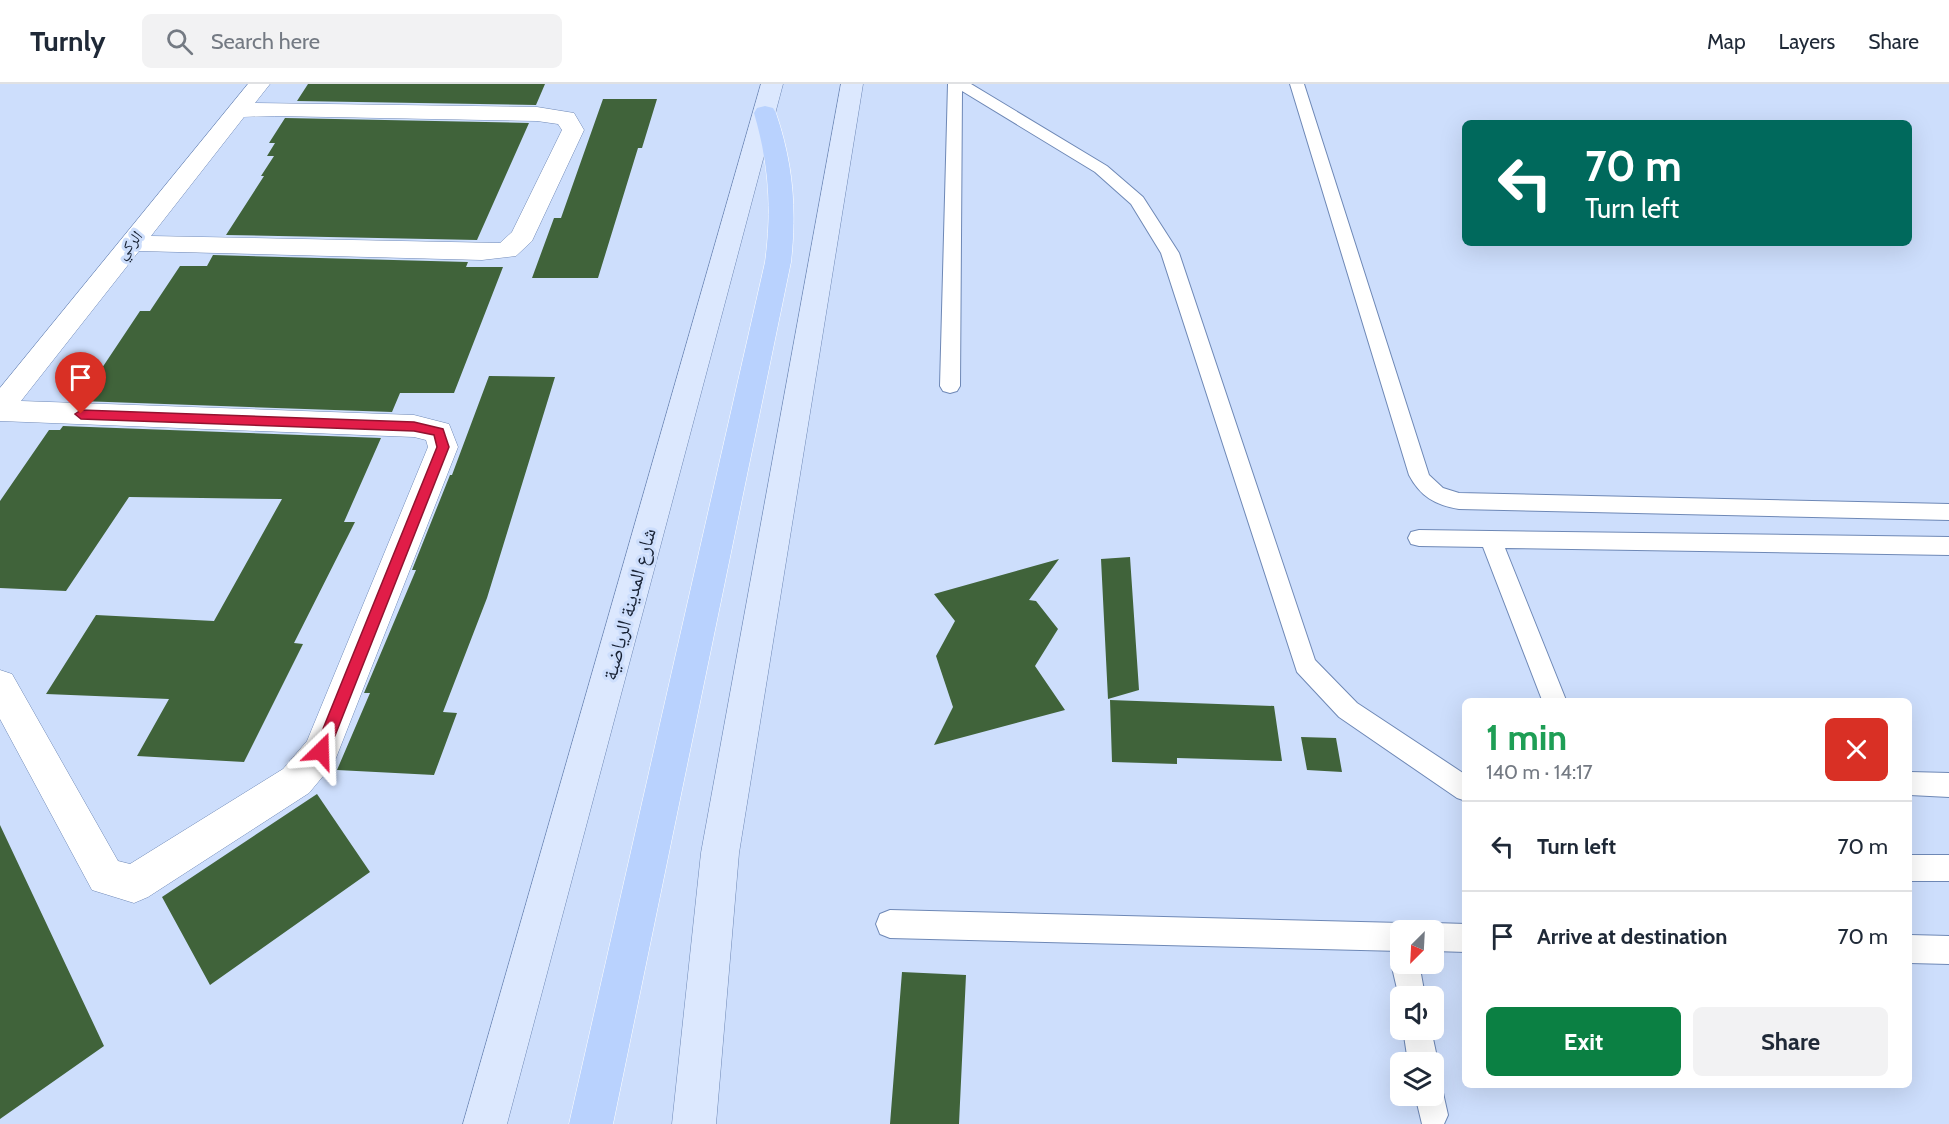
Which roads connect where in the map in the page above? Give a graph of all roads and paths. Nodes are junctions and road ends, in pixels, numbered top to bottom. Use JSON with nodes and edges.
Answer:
{"nodes":[{"id":1,"x":259,"y":84,"type":"edge"},
{"id":2,"x":852,"y":84,"type":"edge"},
{"id":3,"x":955,"y":84,"type":"edge"},
{"id":4,"x":961,"y":84,"type":"edge"},
{"id":5,"x":1297,"y":84,"type":"edge"},
{"id":6,"x":769,"y":99,"type":"edge"},
{"id":7,"x":239,"y":111,"type":"junction"},
{"id":8,"x":131,"y":243,"type":"junction"},
{"id":9,"x":950,"y":386,"type":"dead end"},
{"id":10,"x":0,"y":409,"type":"edge"},
{"id":11,"x":1949,"y":512,"type":"edge"},
{"id":12,"x":1419,"y":538,"type":"dead end"},
{"id":13,"x":1490,"y":538,"type":"junction"},
{"id":14,"x":1949,"y":546,"type":"edge"},
{"id":15,"x":0,"y":685,"type":"edge"},
{"id":16,"x":1553,"y":698,"type":"edge"},
{"id":17,"x":1912,"y":784,"type":"edge"},
{"id":18,"x":1949,"y":785,"type":"edge"},
{"id":19,"x":1462,"y":787,"type":"edge"},
{"id":20,"x":1912,"y":868,"type":"edge"},
{"id":21,"x":1949,"y":868,"type":"edge"},
{"id":22,"x":890,"y":924,"type":"dead end"},
{"id":23,"x":1390,"y":938,"type":"edge"},
{"id":24,"x":1444,"y":938,"type":"edge"},
{"id":25,"x":1462,"y":938,"type":"edge"},
{"id":26,"x":1912,"y":949,"type":"edge"},
{"id":27,"x":1949,"y":950,"type":"edge"},
{"id":28,"x":485,"y":1124,"type":"edge"},
{"id":29,"x":591,"y":1124,"type":"edge"},
{"id":30,"x":694,"y":1124,"type":"edge"}],
"edges":[{"from":1,"to":7,"type":"street","name":"الركي"},
{"from":2,"to":30,"type":"main road"},
{"from":3,"to":9,"type":"lane"},
{"from":4,"to":19,"type":"lane"},
{"from":5,"to":11,"type":"lane"},
{"from":6,"to":28,"type":"main road","name":"شارع المدينة الرياضية"},
{"from":6,"to":29,"type":"main road"},
{"from":7,"to":8,"type":"street","name":"الركي"},
{"from":7,"to":8,"type":"street"},
{"from":8,"to":10,"type":"street","name":"الركي"},
{"from":10,"to":15,"type":"street"},
{"from":12,"to":13,"type":"lane"},
{"from":13,"to":14,"type":"lane"},
{"from":13,"to":16,"type":"lane"},
{"from":17,"to":18,"type":"lane"},
{"from":20,"to":21,"type":"lane"},
{"from":22,"to":23,"type":"lane"},
{"from":24,"to":25,"type":"lane"},
{"from":26,"to":27,"type":"lane"}]}
